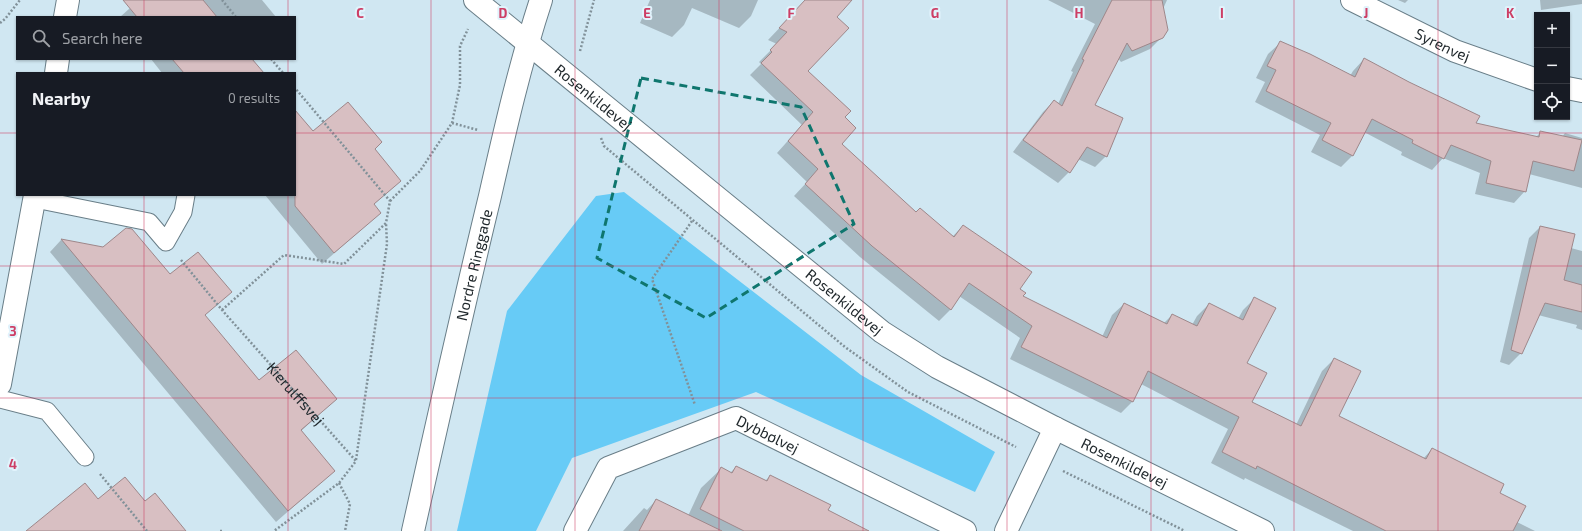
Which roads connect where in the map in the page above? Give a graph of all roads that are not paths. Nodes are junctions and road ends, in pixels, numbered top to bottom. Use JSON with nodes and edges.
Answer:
{"nodes":[{"id":1,"x":68,"y":0,"type":"edge"},
{"id":2,"x":541,"y":0,"type":"edge"},
{"id":3,"x":1352,"y":0,"type":"edge"},
{"id":4,"x":477,"y":2,"type":"edge"},
{"id":5,"x":65,"y":16,"type":"edge"},
{"id":6,"x":527,"y":43,"type":"junction"},
{"id":7,"x":58,"y":60,"type":"edge"},
{"id":8,"x":56,"y":72,"type":"edge"},
{"id":9,"x":1534,"y":79,"type":"edge"},
{"id":10,"x":1570,"y":89,"type":"edge"},
{"id":11,"x":1582,"y":91,"type":"edge"},
{"id":12,"x":186,"y":196,"type":"edge"},
{"id":13,"x":35,"y":197,"type":"edge"},
{"id":14,"x":0,"y":384,"type":"edge"},
{"id":15,"x":0,"y":398,"type":"edge"},
{"id":16,"x":1055,"y":428,"type":"junction"},
{"id":17,"x":85,"y":457,"type":"road end"},
{"id":18,"x":413,"y":531,"type":"edge"},
{"id":19,"x":575,"y":531,"type":"edge"},
{"id":20,"x":965,"y":531,"type":"edge"},
{"id":21,"x":1006,"y":531,"type":"edge"},
{"id":22,"x":1263,"y":531,"type":"edge"}],
"edges":[{"from":1,"to":5,"type":"street"},
{"from":2,"to":6,"type":"street","name":"Nordre Ringgade"},
{"from":3,"to":9,"type":"street","name":"Syrenvej"},
{"from":4,"to":6,"type":"street","name":"Rosenkildevej"},
{"from":6,"to":16,"type":"street","name":"Rosenkildevej"},
{"from":6,"to":18,"type":"street","name":"Nordre Ringgade"},
{"from":7,"to":8,"type":"street"},
{"from":10,"to":11,"type":"street"},
{"from":12,"to":13,"type":"lane"},
{"from":13,"to":14,"type":"street"},
{"from":15,"to":17,"type":"lane"},
{"from":16,"to":21,"type":"street"},
{"from":16,"to":22,"type":"street","name":"Rosenkildevej"},
{"from":19,"to":20,"type":"street","name":"Dybbølvej"}]}
